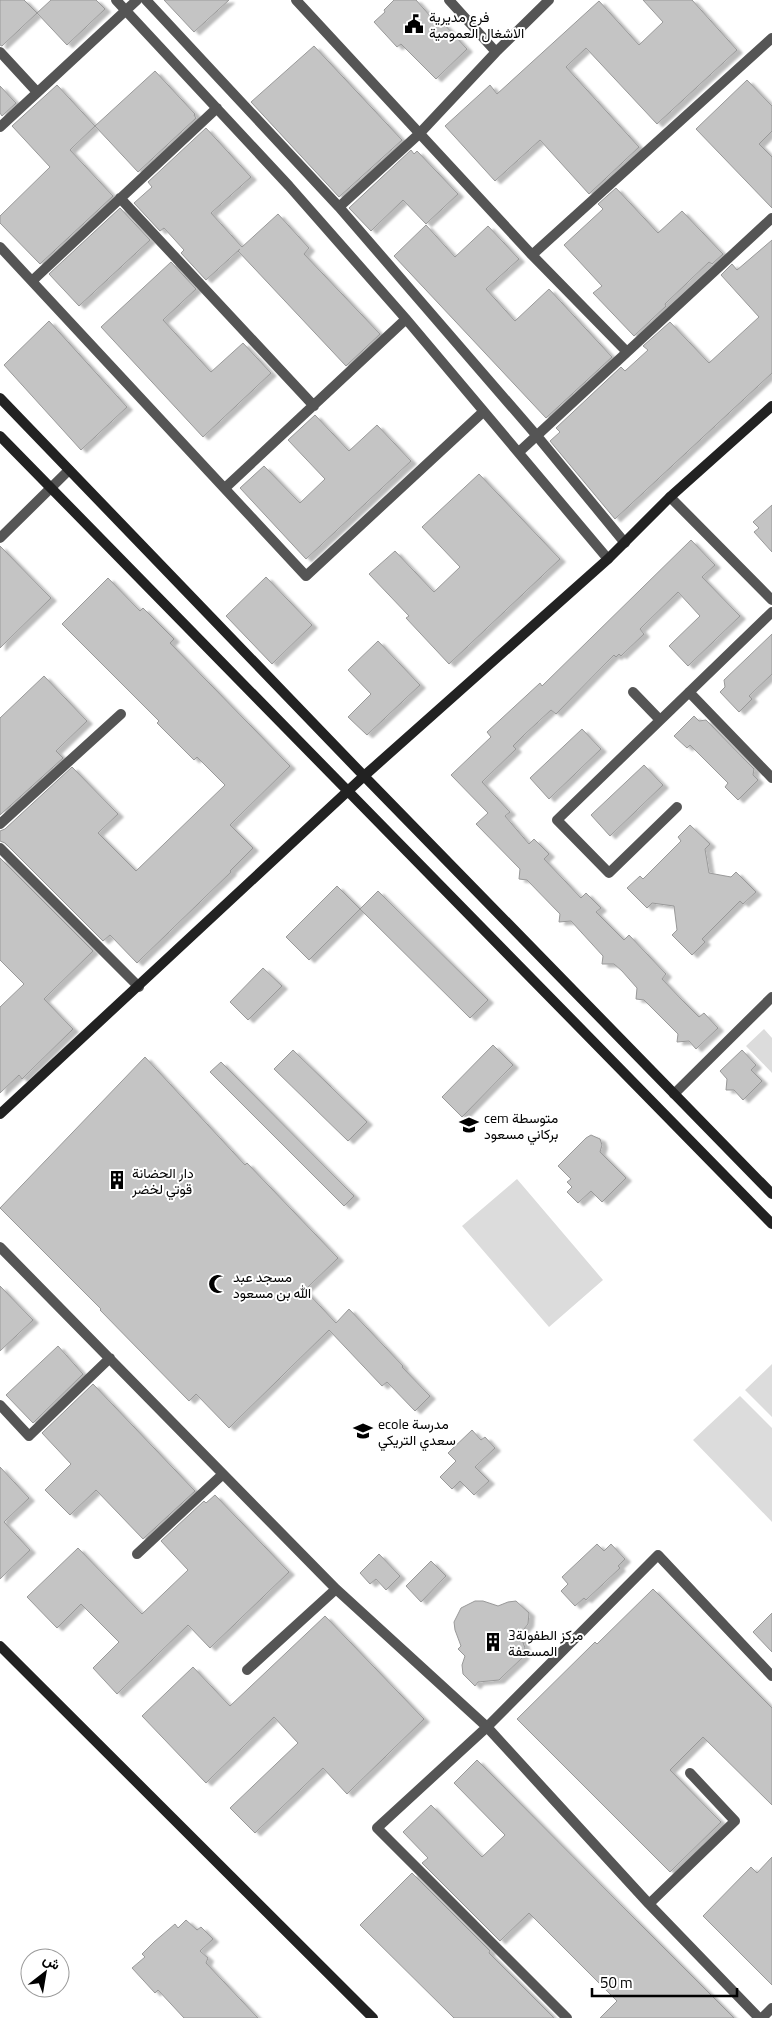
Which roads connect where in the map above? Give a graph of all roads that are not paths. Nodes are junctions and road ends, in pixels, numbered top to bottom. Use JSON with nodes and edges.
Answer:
{"nodes":[{"id":1,"x":116,"y":0,"type":"edge"},
{"id":2,"x":137,"y":0,"type":"edge"},
{"id":3,"x":146,"y":0,"type":"edge"},
{"id":4,"x":296,"y":0,"type":"edge"},
{"id":5,"x":449,"y":0,"type":"edge"},
{"id":6,"x":550,"y":0,"type":"edge"},
{"id":7,"x":126,"y":11,"type":"junction"},
{"id":8,"x":772,"y":38,"type":"edge"},
{"id":9,"x":0,"y":52,"type":"edge"},
{"id":10,"x":496,"y":52,"type":"junction"},
{"id":11,"x":37,"y":92,"type":"junction"},
{"id":12,"x":217,"y":108,"type":"junction"},
{"id":13,"x":0,"y":126,"type":"edge"},
{"id":14,"x":419,"y":134,"type":"junction"},
{"id":15,"x":120,"y":198,"type":"junction"},
{"id":16,"x":339,"y":206,"type":"junction"},
{"id":17,"x":772,"y":218,"type":"edge"},
{"id":18,"x":0,"y":247,"type":"edge"},
{"id":19,"x":532,"y":254,"type":"junction"},
{"id":20,"x":32,"y":281,"type":"junction"},
{"id":21,"x":406,"y":319,"type":"junction"},
{"id":22,"x":627,"y":352,"type":"junction"},
{"id":23,"x":0,"y":398,"type":"edge"},
{"id":24,"x":314,"y":406,"type":"junction"},
{"id":25,"x":772,"y":406,"type":"edge"},
{"id":26,"x":483,"y":412,"type":"junction"},
{"id":27,"x":0,"y":436,"type":"edge"},
{"id":28,"x":538,"y":436,"type":"junction"},
{"id":29,"x":519,"y":452,"type":"junction"},
{"id":30,"x":69,"y":470,"type":"junction"},
{"id":31,"x":49,"y":488,"type":"junction"},
{"id":32,"x":225,"y":488,"type":"junction"},
{"id":33,"x":670,"y":497,"type":"junction"},
{"id":34,"x":0,"y":538,"type":"edge"},
{"id":35,"x":625,"y":543,"type":"junction"},
{"id":36,"x":608,"y":559,"type":"junction"},
{"id":37,"x":772,"y":600,"type":"edge"},
{"id":38,"x":772,"y":612,"type":"edge"},
{"id":39,"x":633,"y":692,"type":"dead end"},
{"id":40,"x":689,"y":692,"type":"junction"},
{"id":41,"x":121,"y":714,"type":"dead end"},
{"id":42,"x":660,"y":720,"type":"junction"},
{"id":43,"x":364,"y":776,"type":"junction"},
{"id":44,"x":772,"y":778,"type":"edge"},
{"id":45,"x":350,"y":791,"type":"junction"},
{"id":46,"x":677,"y":807,"type":"dead end"},
{"id":47,"x":0,"y":824,"type":"edge"},
{"id":48,"x":0,"y":848,"type":"edge"},
{"id":49,"x":138,"y":987,"type":"junction"},
{"id":50,"x":772,"y":997,"type":"edge"},
{"id":51,"x":674,"y":1094,"type":"junction"},
{"id":52,"x":2,"y":1109,"type":"edge"},
{"id":53,"x":772,"y":1194,"type":"edge"},
{"id":54,"x":772,"y":1224,"type":"edge"},
{"id":55,"x":0,"y":1247,"type":"edge"},
{"id":56,"x":110,"y":1358,"type":"junction"},
{"id":57,"x":0,"y":1405,"type":"edge"},
{"id":58,"x":223,"y":1474,"type":"junction"},
{"id":59,"x":137,"y":1554,"type":"dead end"},
{"id":60,"x":336,"y":1589,"type":"junction"},
{"id":61,"x":0,"y":1646,"type":"edge"},
{"id":62,"x":247,"y":1670,"type":"dead end"},
{"id":63,"x":772,"y":1676,"type":"edge"},
{"id":64,"x":488,"y":1727,"type":"junction"},
{"id":65,"x":690,"y":1773,"type":"dead end"},
{"id":66,"x":650,"y":1904,"type":"junction"},
{"id":67,"x":772,"y":2008,"type":"edge"},
{"id":68,"x":373,"y":2018,"type":"edge"},
{"id":69,"x":567,"y":2018,"type":"edge"},
{"id":70,"x":760,"y":2018,"type":"edge"}],
"edges":[{"from":1,"to":7,"type":"street"},
{"from":2,"to":7,"type":"street"},
{"from":3,"to":16,"type":"street"},
{"from":4,"to":14,"type":"street"},
{"from":5,"to":10,"type":"street"},
{"from":6,"to":10,"type":"street"},
{"from":7,"to":11,"type":"street"},
{"from":7,"to":12,"type":"street"},
{"from":8,"to":19,"type":"street"},
{"from":9,"to":11,"type":"street"},
{"from":10,"to":14,"type":"street"},
{"from":11,"to":13,"type":"street"},
{"from":12,"to":15,"type":"street"},
{"from":12,"to":21,"type":"street"},
{"from":14,"to":16,"type":"street"},
{"from":14,"to":19,"type":"street"},
{"from":15,"to":20,"type":"street"},
{"from":15,"to":24,"type":"street"},
{"from":16,"to":28,"type":"street"},
{"from":17,"to":22,"type":"street"},
{"from":18,"to":20,"type":"street"},
{"from":19,"to":22,"type":"street"},
{"from":20,"to":32,"type":"street"},
{"from":21,"to":24,"type":"street"},
{"from":21,"to":26,"type":"street"},
{"from":22,"to":28,"type":"street"},
{"from":23,"to":30,"type":"main road"},
{"from":24,"to":32,"type":"street"},
{"from":25,"to":33,"type":"main road"},
{"from":26,"to":29,"type":"street"},
{"from":26,"to":32,"type":"street"},
{"from":27,"to":31,"type":"main road"},
{"from":28,"to":29,"type":"street"},
{"from":28,"to":35,"type":"street"},
{"from":29,"to":36,"type":"street"},
{"from":30,"to":31,"type":"street"},
{"from":30,"to":43,"type":"main road"},
{"from":31,"to":34,"type":"street"},
{"from":31,"to":45,"type":"main road"},
{"from":33,"to":35,"type":"main road"},
{"from":33,"to":37,"type":"street"},
{"from":35,"to":36,"type":"main road"},
{"from":36,"to":43,"type":"main road"},
{"from":38,"to":40,"type":"street"},
{"from":39,"to":42,"type":"street"},
{"from":40,"to":42,"type":"street"},
{"from":40,"to":44,"type":"street"},
{"from":41,"to":47,"type":"street"},
{"from":42,"to":46,"type":"street"},
{"from":43,"to":45,"type":"main road"},
{"from":43,"to":51,"type":"main road"},
{"from":45,"to":49,"type":"main road"},
{"from":45,"to":54,"type":"main road"},
{"from":48,"to":49,"type":"street"},
{"from":49,"to":52,"type":"main road"},
{"from":50,"to":51,"type":"street"},
{"from":51,"to":53,"type":"main road"},
{"from":55,"to":56,"type":"street"},
{"from":56,"to":57,"type":"street"},
{"from":56,"to":58,"type":"street"},
{"from":58,"to":59,"type":"street"},
{"from":58,"to":60,"type":"street"},
{"from":60,"to":62,"type":"street"},
{"from":60,"to":64,"type":"street"},
{"from":61,"to":68,"type":"main road"},
{"from":63,"to":64,"type":"street"},
{"from":64,"to":66,"type":"street"},
{"from":64,"to":69,"type":"street"},
{"from":65,"to":66,"type":"street"},
{"from":66,"to":70,"type":"street"},
{"from":67,"to":70,"type":"street"}]}
